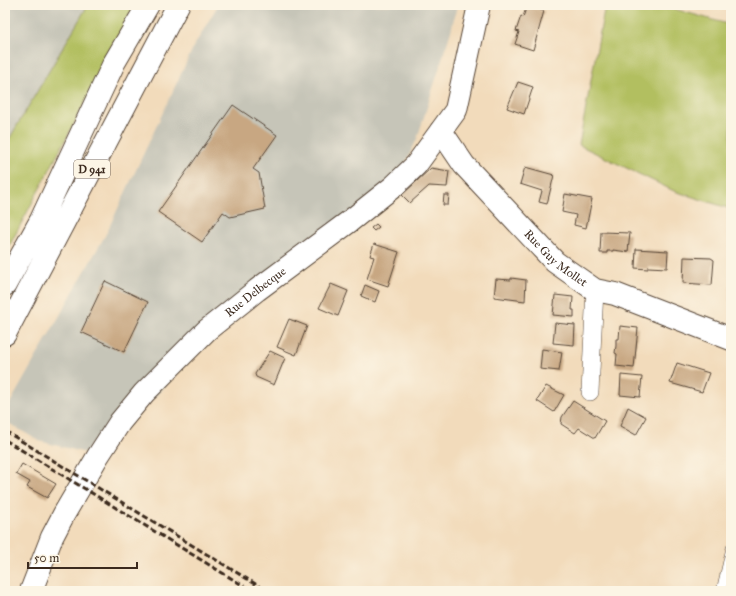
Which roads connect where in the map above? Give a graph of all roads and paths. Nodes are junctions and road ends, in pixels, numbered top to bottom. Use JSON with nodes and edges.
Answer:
{"nodes":[{"id":1,"x":148,"y":5,"type":"edge"},
{"id":2,"x":178,"y":5,"type":"edge"},
{"id":3,"x":479,"y":5,"type":"edge"},
{"id":4,"x":440,"y":131,"type":"junction"},
{"id":5,"x":5,"y":285,"type":"edge"},
{"id":6,"x":596,"y":290,"type":"junction"},
{"id":7,"x":5,"y":334,"type":"edge"},
{"id":8,"x":731,"y":339,"type":"edge"},
{"id":9,"x":590,"y":392,"type":"dead end"},
{"id":10,"x":731,"y":548,"type":"edge"},
{"id":11,"x":31,"y":591,"type":"edge"},
{"id":12,"x":721,"y":591,"type":"edge"}],
"edges":[{"from":1,"to":5,"type":"main road","number":"D 941"},
{"from":2,"to":7,"type":"main road","number":"D 941"},
{"from":3,"to":4,"type":"main road","name":"Rue Delbecque"},
{"from":4,"to":6,"type":"main road","name":"Rue Guy Mollet"},
{"from":4,"to":11,"type":"main road","name":"Rue Delbecque"},
{"from":6,"to":8,"type":"main road","name":"Rue Guy Mollet"},
{"from":6,"to":9,"type":"street"},
{"from":10,"to":12,"type":"lane"}]}
